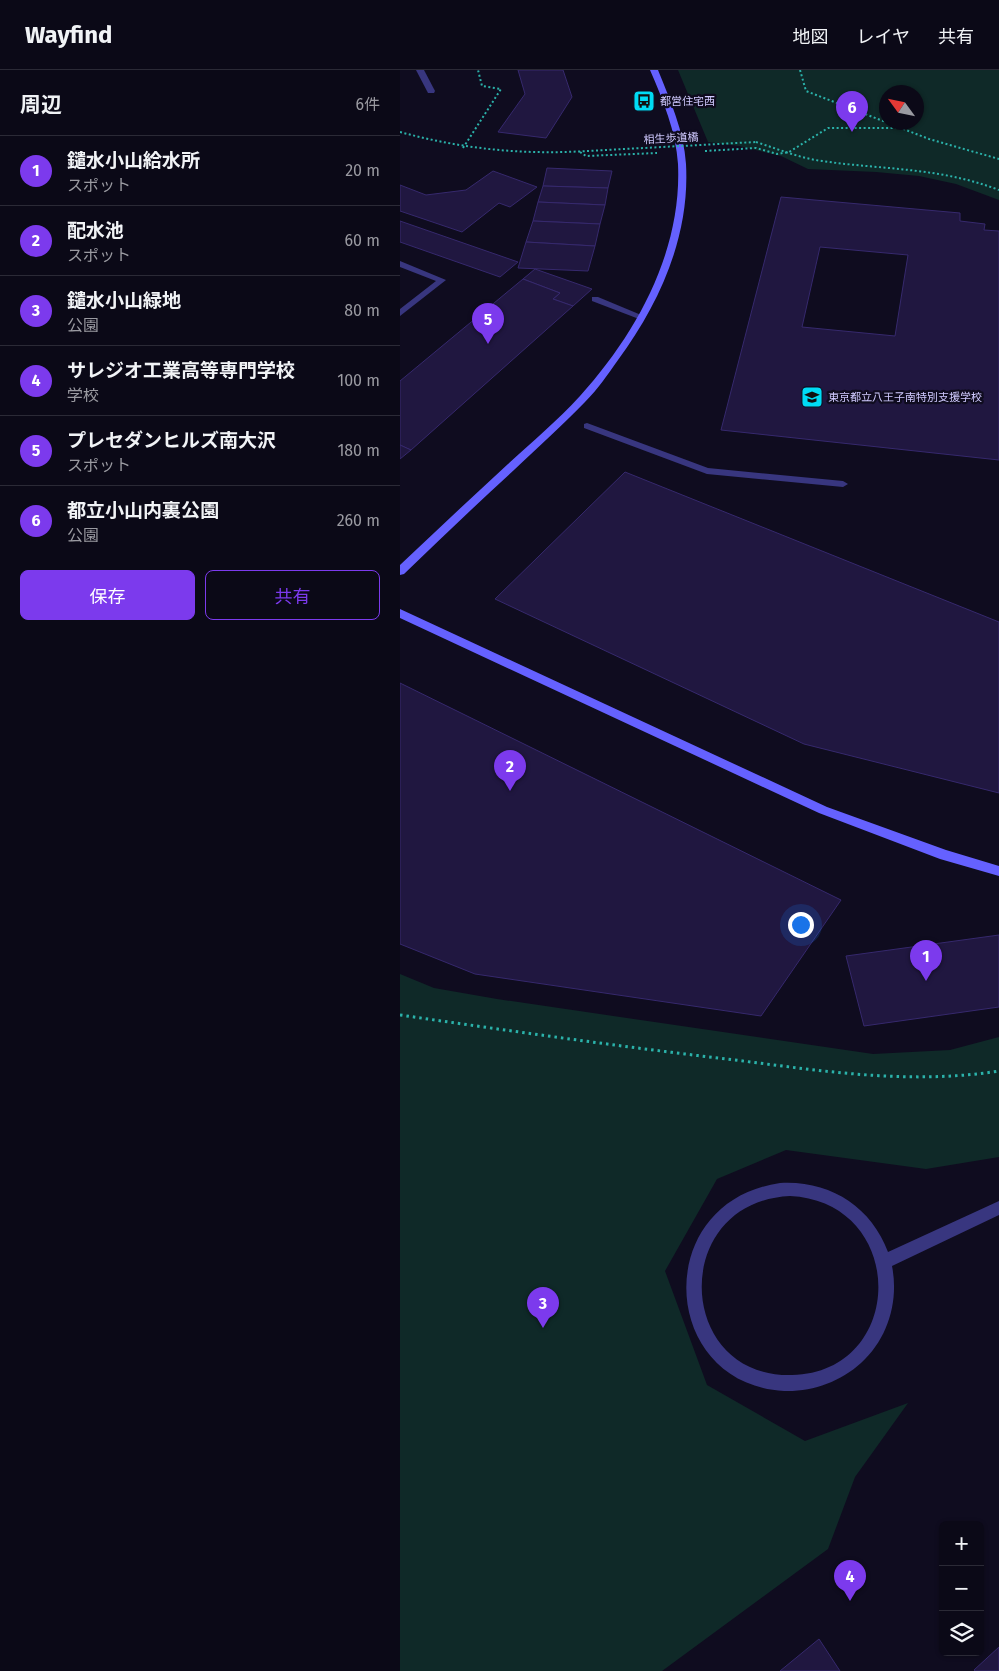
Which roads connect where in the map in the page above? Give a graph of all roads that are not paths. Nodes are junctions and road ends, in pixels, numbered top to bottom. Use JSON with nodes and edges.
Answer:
{"nodes":[{"id":1,"x":420,"y":70,"type":"edge"},
{"id":2,"x":654,"y":70,"type":"edge"},
{"id":3,"x":431,"y":91,"type":"dead end"},
{"id":4,"x":400,"y":264,"type":"edge"},
{"id":5,"x":595,"y":299,"type":"dead end"},
{"id":6,"x":400,"y":313,"type":"edge"},
{"id":7,"x":642,"y":317,"type":"junction"},
{"id":8,"x":588,"y":426,"type":"dead end"},
{"id":9,"x":843,"y":484,"type":"dead end"},
{"id":10,"x":400,"y":571,"type":"edge"},
{"id":11,"x":400,"y":613,"type":"edge"},
{"id":12,"x":999,"y":871,"type":"edge"},
{"id":13,"x":999,"y":1208,"type":"edge"},
{"id":14,"x":884,"y":1262,"type":"junction"}],
"edges":[{"from":1,"to":3,"type":"lane"},
{"from":2,"to":7,"type":"street"},
{"from":4,"to":6,"type":"lane"},
{"from":5,"to":7,"type":"lane"},
{"from":7,"to":10,"type":"street"},
{"from":8,"to":9,"type":"lane"},
{"from":11,"to":12,"type":"street"},
{"from":13,"to":14,"type":"lane"},
{"from":14,"to":14,"type":"lane"}]}
